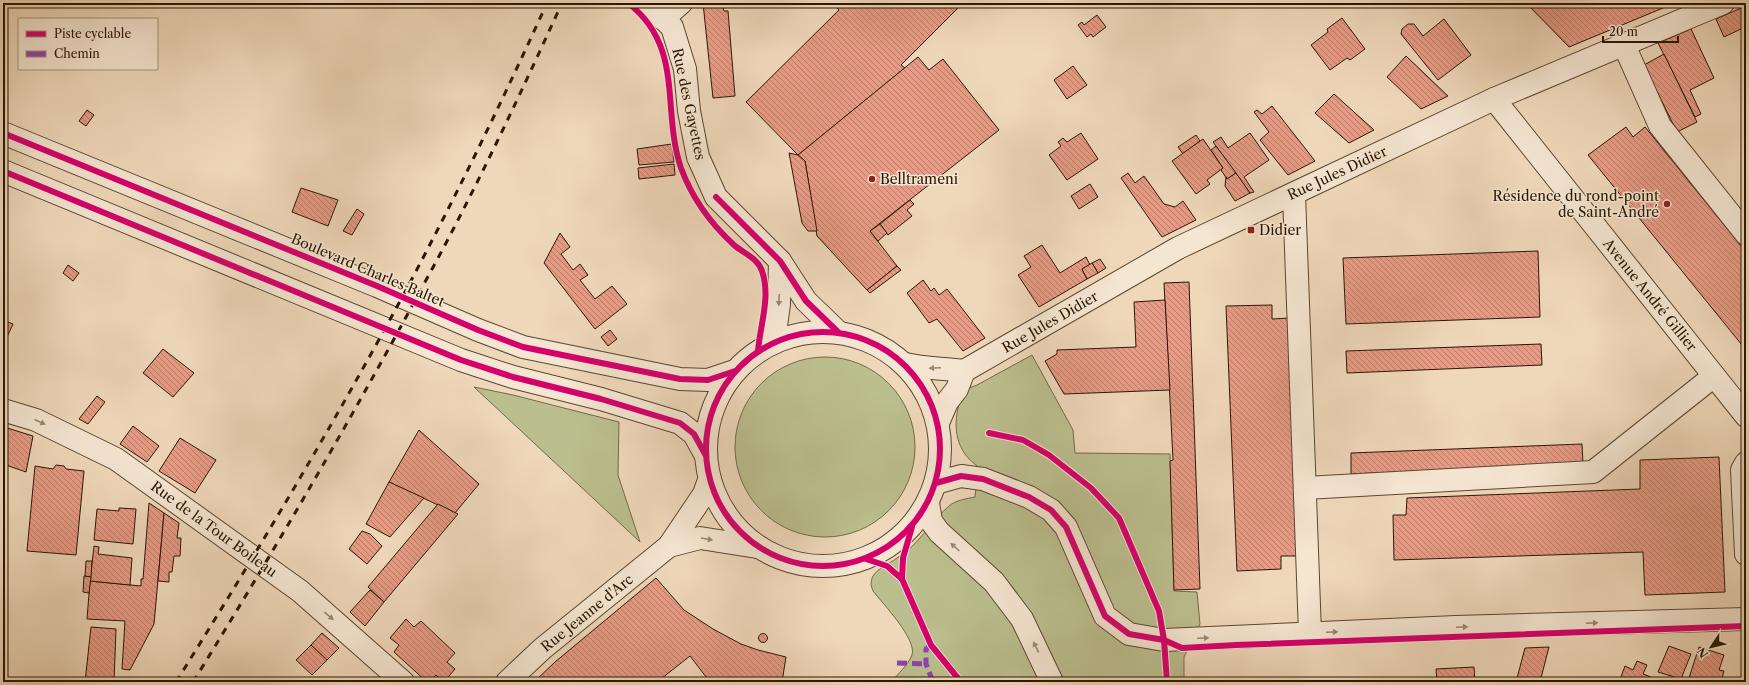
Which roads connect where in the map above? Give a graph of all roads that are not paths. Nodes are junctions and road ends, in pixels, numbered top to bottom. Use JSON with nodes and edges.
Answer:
{"nodes":[{"id":1,"x":644,"y":3,"type":"edge"},
{"id":2,"x":680,"y":3,"type":"edge"},
{"id":3,"x":1723,"y":3,"type":"edge"},
{"id":4,"x":663,"y":19,"type":"junction"},
{"id":5,"x":1624,"y":45,"type":"junction"},
{"id":6,"x":1494,"y":99,"type":"junction"},
{"id":7,"x":3,"y":133,"type":"edge"},
{"id":8,"x":3,"y":171,"type":"edge"},
{"id":9,"x":1294,"y":194,"type":"junction"},
{"id":10,"x":1746,"y":234,"type":"edge"},
{"id":11,"x":780,"y":261,"type":"junction"},
{"id":12,"x":838,"y":332,"type":"junction"},
{"id":13,"x":774,"y":341,"type":"junction"},
{"id":14,"x":905,"y":364,"type":"junction"},
{"id":15,"x":735,"y":371,"type":"junction"},
{"id":16,"x":964,"y":371,"type":"junction"},
{"id":17,"x":1714,"y":376,"type":"junction"},
{"id":18,"x":3,"y":410,"type":"edge"},
{"id":19,"x":1746,"y":416,"type":"edge"},
{"id":20,"x":938,"y":423,"type":"junction"},
{"id":21,"x":705,"y":454,"type":"junction"},
{"id":22,"x":1746,"y":463,"type":"edge"},
{"id":23,"x":709,"y":480,"type":"junction"},
{"id":24,"x":936,"y":483,"type":"junction"},
{"id":25,"x":1305,"y":488,"type":"junction"},
{"id":26,"x":928,"y":503,"type":"junction"},
{"id":27,"x":669,"y":546,"type":"junction"},
{"id":28,"x":758,"y":547,"type":"junction"},
{"id":29,"x":1746,"y":554,"type":"edge"},
{"id":30,"x":1746,"y":619,"type":"edge"},
{"id":31,"x":1310,"y":633,"type":"junction"},
{"id":32,"x":403,"y":682,"type":"edge"},
{"id":33,"x":507,"y":682,"type":"edge"},
{"id":34,"x":1052,"y":682,"type":"edge"}],
"edges":[{"from":1,"to":4,"type":"street","name":"Rue des Gayettes"},
{"from":2,"to":4,"type":"street"},
{"from":3,"to":5,"type":"street","name":"Rue Jules Didier"},
{"from":4,"to":11,"type":"street","name":"Rue des Gayettes"},
{"from":5,"to":6,"type":"street","name":"Rue Jules Didier"},
{"from":5,"to":10,"type":"street"},
{"from":6,"to":9,"type":"street","name":"Rue Jules Didier"},
{"from":6,"to":17,"type":"street","name":"Avenue André Gillier"},
{"from":7,"to":15,"type":"street","name":"Boulevard Charles Baltet"},
{"from":8,"to":21,"type":"street"},
{"from":9,"to":16,"type":"street","name":"Rue Jules Didier"},
{"from":9,"to":25,"type":"street"},
{"from":11,"to":12,"type":"street","name":"Rue des Gayettes"},
{"from":11,"to":13,"type":"street","one_way":true},
{"from":12,"to":13,"type":"street"},
{"from":12,"to":14,"type":"street"},
{"from":13,"to":15,"type":"street"},
{"from":16,"to":14,"type":"street","one_way":true},
{"from":14,"to":20,"type":"street"},
{"from":15,"to":21,"type":"street"},
{"from":16,"to":20,"type":"street"},
{"from":17,"to":19,"type":"street","name":"Avenue André Gillier"},
{"from":17,"to":25,"type":"street"},
{"from":18,"to":32,"type":"street","name":"Rue de la Tour Boileau","one_way":true},
{"from":20,"to":24,"type":"street"},
{"from":21,"to":23,"type":"street"},
{"from":22,"to":29,"type":"street"},
{"from":23,"to":27,"type":"street","name":"Rue Jeanne d'Arc"},
{"from":23,"to":28,"type":"street"},
{"from":24,"to":26,"type":"street"},
{"from":24,"to":31,"type":"street","one_way":true},
{"from":25,"to":31,"type":"street"},
{"from":26,"to":28,"type":"street"},
{"from":34,"to":26,"type":"street","one_way":true},
{"from":27,"to":28,"type":"street","name":"Rue Jeanne d'Arc","one_way":true},
{"from":27,"to":33,"type":"street","name":"Rue Jeanne d'Arc"},
{"from":31,"to":30,"type":"street","one_way":true}]}
